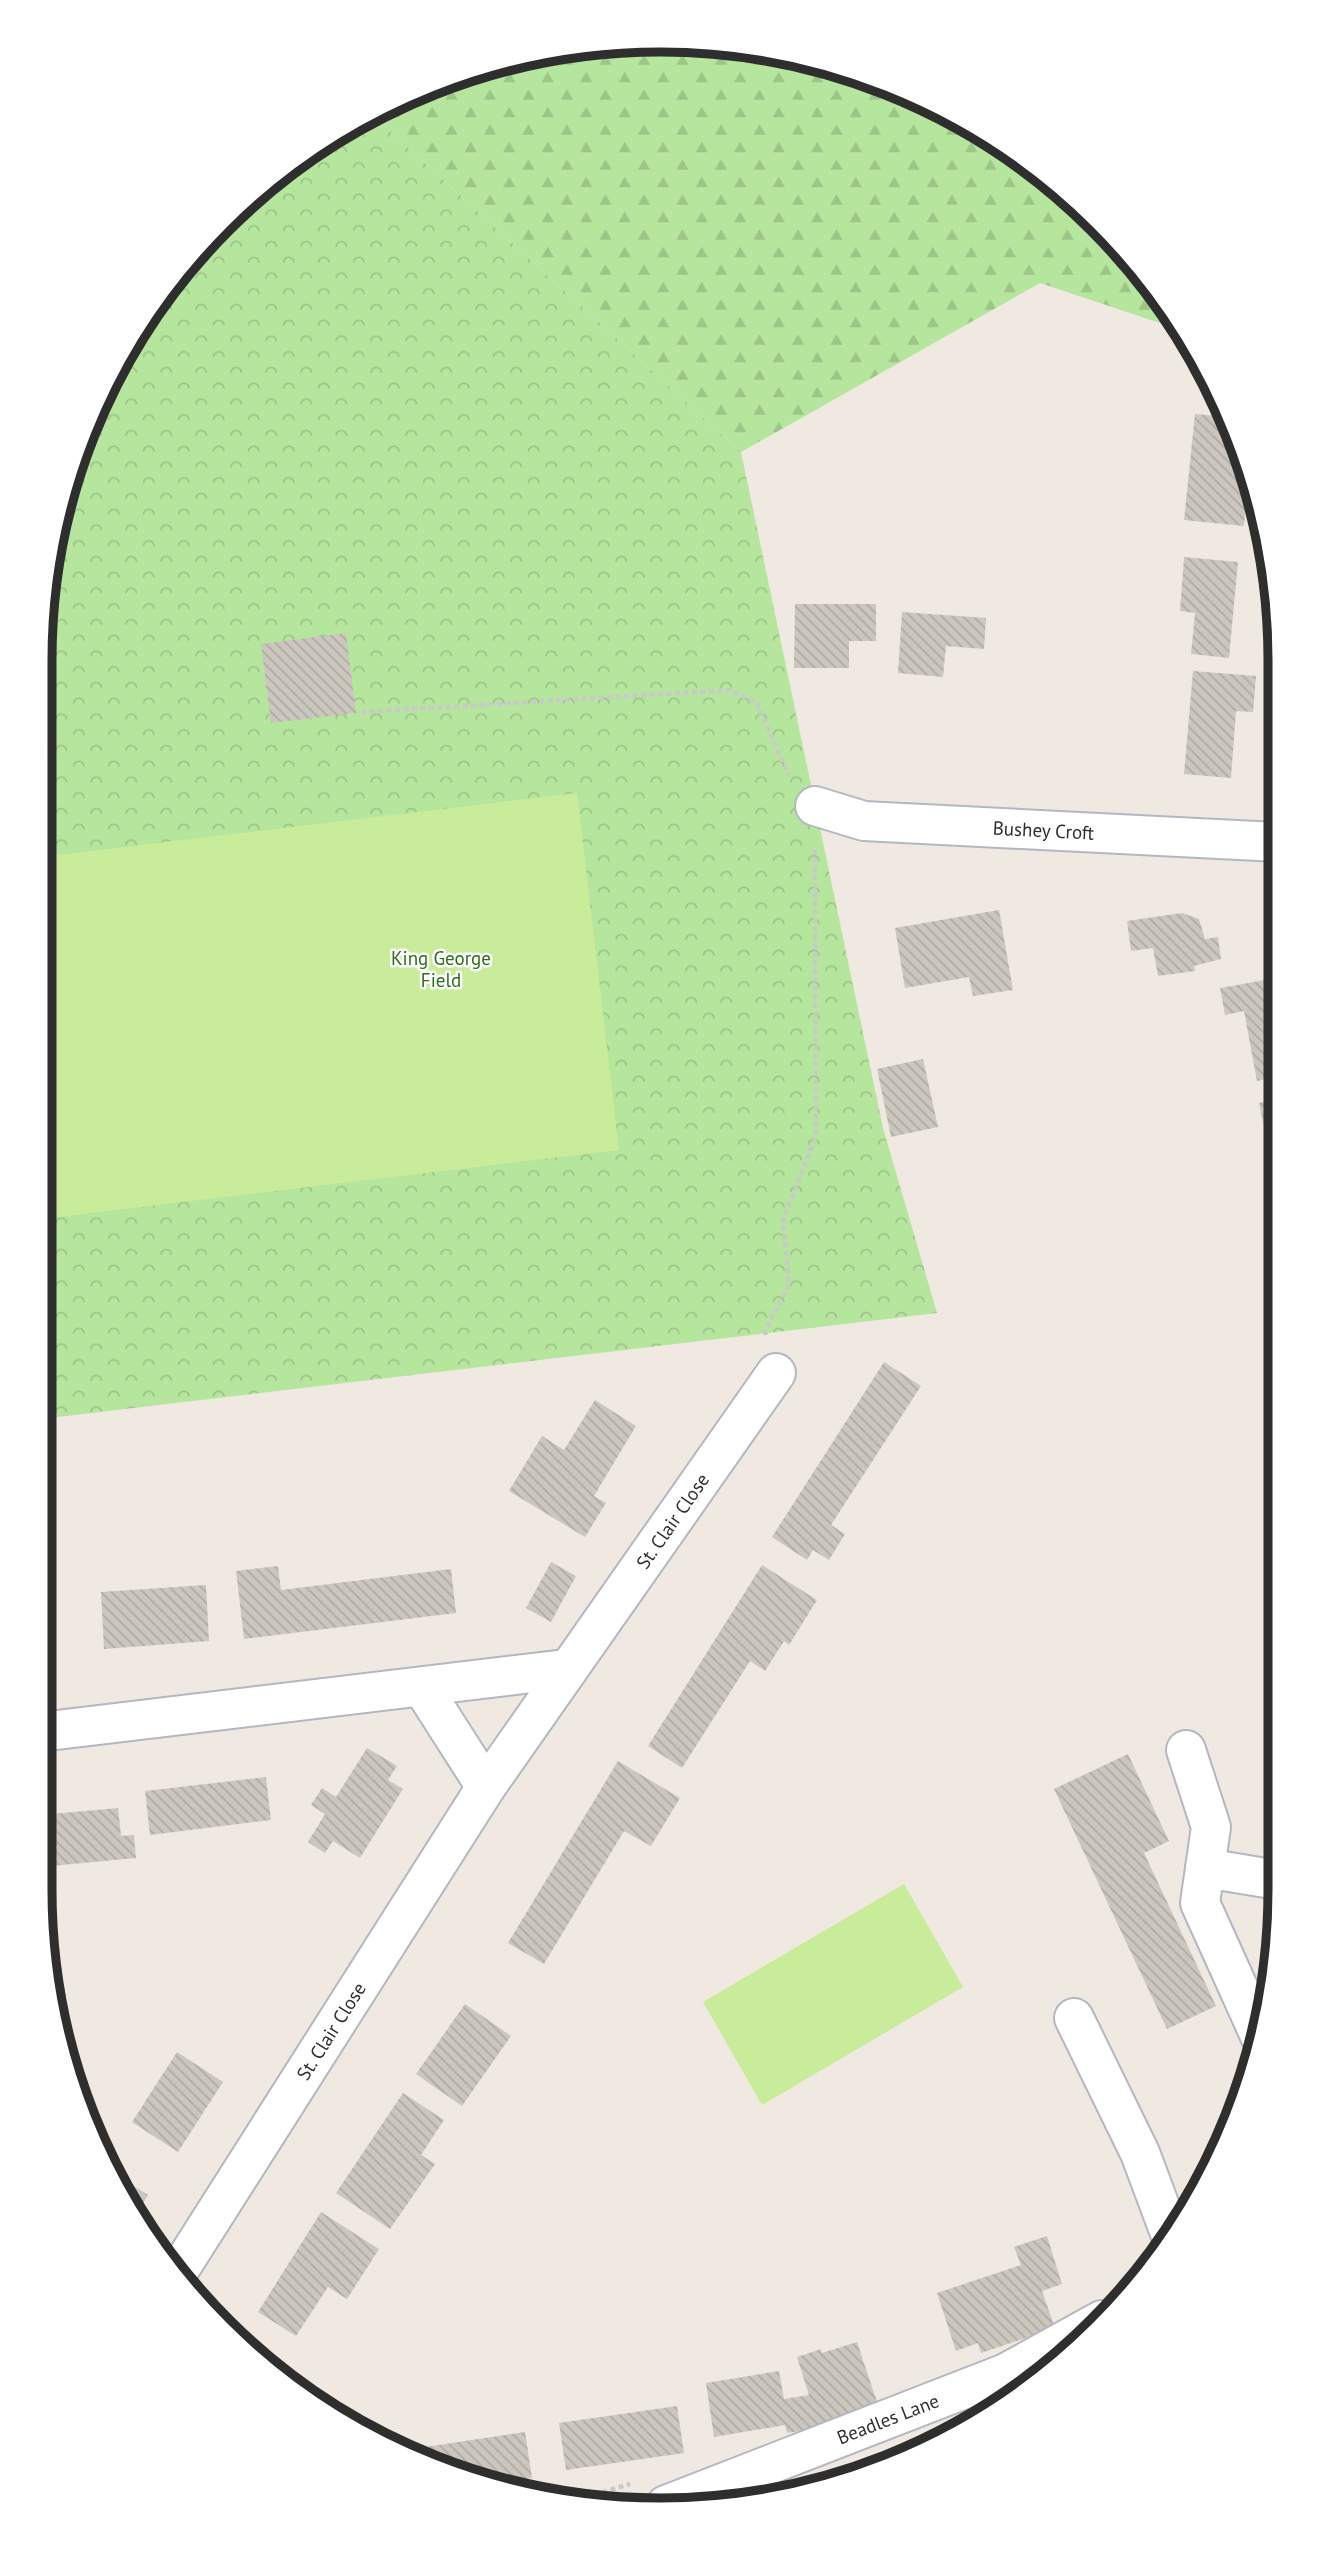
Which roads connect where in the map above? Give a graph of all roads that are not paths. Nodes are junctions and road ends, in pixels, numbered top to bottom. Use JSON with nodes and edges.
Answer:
{"nodes":[{"id":1,"x":815,"y":806,"type":"road end"},
{"id":2,"x":1268,"y":842,"type":"edge"},
{"id":3,"x":776,"y":1373,"type":"road end"},
{"id":4,"x":566,"y":1669,"type":"junction"},
{"id":5,"x":422,"y":1687,"type":"junction"},
{"id":6,"x":52,"y":1731,"type":"edge"},
{"id":7,"x":1186,"y":1749,"type":"dead end"},
{"id":8,"x":486,"y":1787,"type":"junction"},
{"id":9,"x":1205,"y":1868,"type":"junction"},
{"id":10,"x":1268,"y":1878,"type":"edge"},
{"id":11,"x":1074,"y":2018,"type":"dead end"},
{"id":12,"x":1253,"y":2021,"type":"edge"},
{"id":13,"x":1167,"y":2225,"type":"edge"},
{"id":14,"x":182,"y":2265,"type":"edge"},
{"id":15,"x":1065,"y":2344,"type":"edge"},
{"id":16,"x":688,"y":2497,"type":"edge"}],
"edges":[{"from":1,"to":2,"type":"street","name":"Bushey Croft"},
{"from":3,"to":4,"type":"street","name":"St. Clair Close"},
{"from":4,"to":5,"type":"street"},
{"from":4,"to":8,"type":"street","name":"St. Clair Close"},
{"from":5,"to":6,"type":"street"},
{"from":5,"to":8,"type":"street"},
{"from":7,"to":9,"type":"street"},
{"from":8,"to":14,"type":"street","name":"St. Clair Close"},
{"from":9,"to":10,"type":"street"},
{"from":9,"to":12,"type":"street"},
{"from":11,"to":13,"type":"street"},
{"from":15,"to":16,"type":"street","name":"Beadles Lane"}]}
